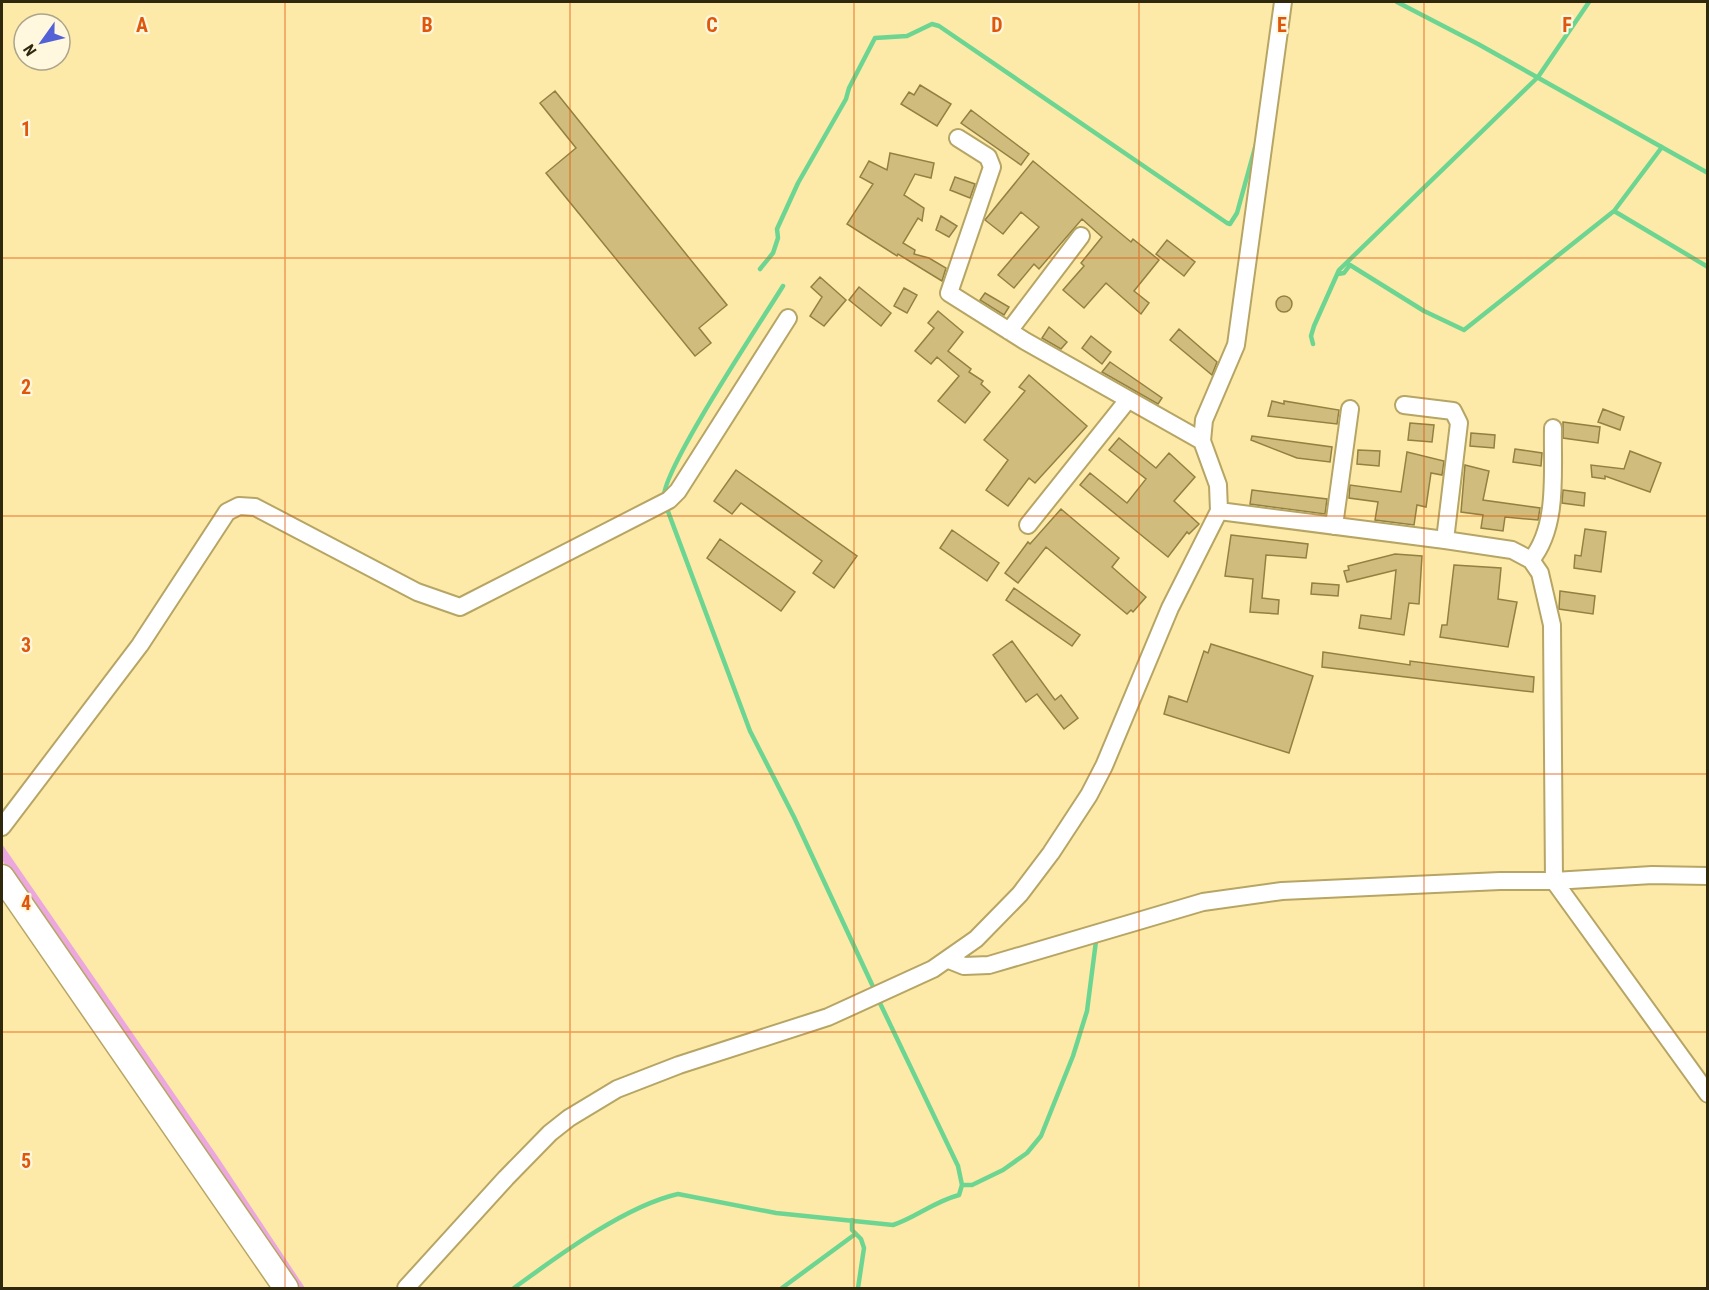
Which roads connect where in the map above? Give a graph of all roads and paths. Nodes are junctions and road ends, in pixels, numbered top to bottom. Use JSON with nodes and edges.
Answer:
{"nodes":[{"id":1,"x":1283,"y":2,"type":"edge"},
{"id":2,"x":958,"y":138,"type":"dead end"},
{"id":3,"x":1081,"y":236,"type":"dead end"},
{"id":4,"x":788,"y":318,"type":"dead end"},
{"id":5,"x":1009,"y":331,"type":"junction"},
{"id":6,"x":1127,"y":401,"type":"junction"},
{"id":7,"x":1404,"y":405,"type":"dead end"},
{"id":8,"x":1350,"y":409,"type":"dead end"},
{"id":9,"x":1553,"y":428,"type":"dead end"},
{"id":10,"x":1202,"y":441,"type":"junction"},
{"id":11,"x":1219,"y":511,"type":"junction"},
{"id":12,"x":1028,"y":525,"type":"dead end"},
{"id":13,"x":1334,"y":526,"type":"junction"},
{"id":14,"x":1445,"y":540,"type":"junction"},
{"id":15,"x":1531,"y":560,"type":"junction"},
{"id":16,"x":2,"y":827,"type":"edge"},
{"id":17,"x":1707,"y":876,"type":"edge"},
{"id":18,"x":2,"y":877,"type":"edge"},
{"id":19,"x":1554,"y":882,"type":"junction"},
{"id":20,"x":949,"y":960,"type":"junction"},
{"id":21,"x":1707,"y":1094,"type":"edge"},
{"id":22,"x":286,"y":1288,"type":"edge"},
{"id":23,"x":406,"y":1288,"type":"edge"}],
"edges":[{"from":1,"to":10,"type":"street"},
{"from":2,"to":5,"type":"street"},
{"from":3,"to":5,"type":"street"},
{"from":4,"to":16,"type":"street"},
{"from":5,"to":6,"type":"street"},
{"from":6,"to":10,"type":"street"},
{"from":6,"to":12,"type":"street"},
{"from":7,"to":14,"type":"street"},
{"from":8,"to":13,"type":"street"},
{"from":9,"to":15,"type":"street"},
{"from":10,"to":11,"type":"street"},
{"from":11,"to":13,"type":"street"},
{"from":11,"to":20,"type":"street"},
{"from":13,"to":14,"type":"street"},
{"from":14,"to":15,"type":"street"},
{"from":15,"to":19,"type":"street"},
{"from":17,"to":19,"type":"street"},
{"from":18,"to":22,"type":"main road"},
{"from":19,"to":20,"type":"street"},
{"from":19,"to":21,"type":"street"},
{"from":20,"to":23,"type":"street"}]}
